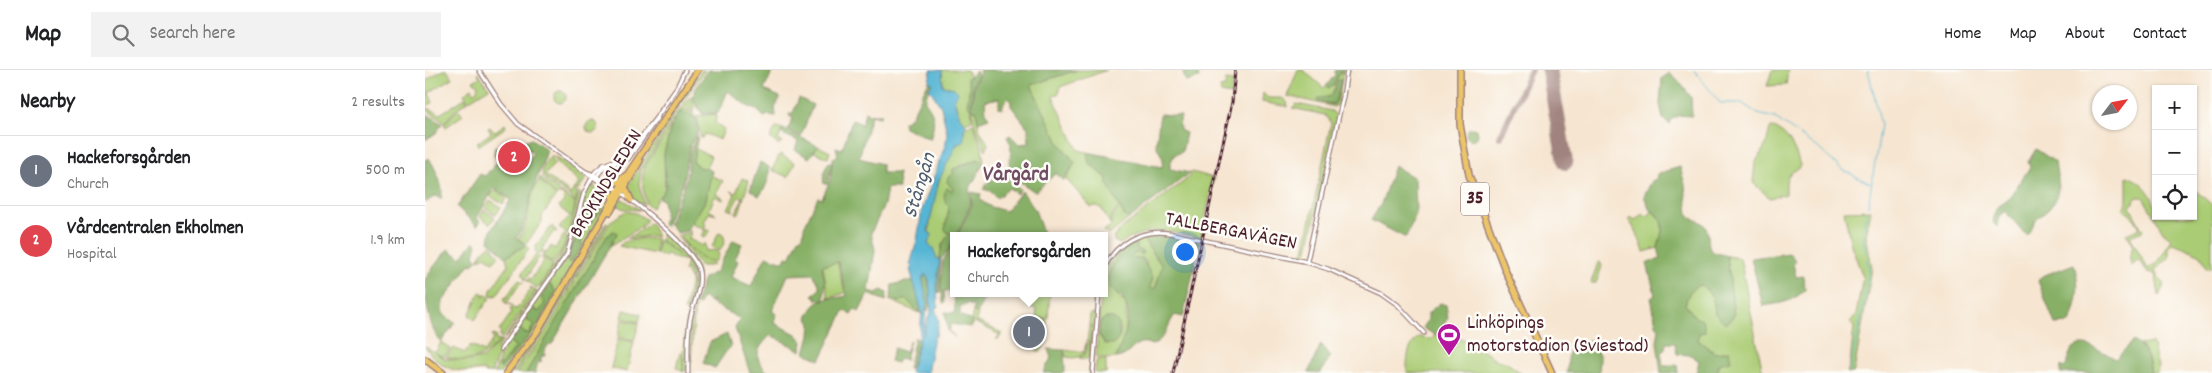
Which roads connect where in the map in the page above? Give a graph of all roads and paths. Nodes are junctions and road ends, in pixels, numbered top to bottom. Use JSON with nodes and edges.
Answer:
{"nodes":[{"id":1,"x":479,"y":70,"type":"edge"},
{"id":2,"x":685,"y":70,"type":"edge"},
{"id":3,"x":698,"y":70,"type":"edge"},
{"id":4,"x":1347,"y":70,"type":"edge"},
{"id":5,"x":1458,"y":70,"type":"edge"},
{"id":6,"x":665,"y":118,"type":"junction"},
{"id":7,"x":629,"y":172,"type":"junction"},
{"id":8,"x":594,"y":177,"type":"junction"},
{"id":9,"x":608,"y":186,"type":"junction"},
{"id":10,"x":625,"y":187,"type":"junction"},
{"id":11,"x":619,"y":193,"type":"junction"},
{"id":12,"x":613,"y":200,"type":"junction"},
{"id":13,"x":631,"y":200,"type":"junction"},
{"id":14,"x":636,"y":205,"type":"junction"},
{"id":15,"x":1108,"y":262,"type":"edge"},
{"id":16,"x":1307,"y":262,"type":"junction"},
{"id":17,"x":577,"y":265,"type":"junction"},
{"id":18,"x":1099,"y":297,"type":"edge"},
{"id":19,"x":1425,"y":333,"type":"dead end"},
{"id":20,"x":501,"y":349,"type":"dead end"},
{"id":21,"x":425,"y":361,"type":"edge"},
{"id":22,"x":439,"y":373,"type":"edge"},
{"id":23,"x":443,"y":373,"type":"edge"},
{"id":24,"x":505,"y":373,"type":"edge"},
{"id":25,"x":689,"y":373,"type":"edge"},
{"id":26,"x":1093,"y":373,"type":"edge"},
{"id":27,"x":1551,"y":373,"type":"edge"}],
"edges":[{"from":1,"to":8,"type":"street"},
{"from":2,"to":8,"type":"street"},
{"from":3,"to":6,"type":"main road","name":"BROKINDSLEDEN"},
{"from":4,"to":16,"type":"street"},
{"from":5,"to":27,"type":"main road","number":"35"},
{"from":6,"to":7,"type":"main road","name":"BROKINDSLEDEN"},
{"from":6,"to":10,"type":"main road","name":"BROKINDSLEDEN"},
{"from":7,"to":9,"type":"main road"},
{"from":7,"to":11,"type":"main road","name":"BROKINDSLEDEN"},
{"from":8,"to":9,"type":"street"},
{"from":8,"to":20,"type":"street"},
{"from":9,"to":11,"type":"street"},
{"from":9,"to":12,"type":"main road"},
{"from":10,"to":11,"type":"main road","name":"BROKINDSLEDEN"},
{"from":10,"to":13,"type":"main road"},
{"from":11,"to":12,"type":"main road","name":"BROKINDSLEDEN"},
{"from":11,"to":13,"type":"street"},
{"from":11,"to":14,"type":"street"},
{"from":11,"to":17,"type":"main road","name":"BROKINDSLEDEN"},
{"from":12,"to":17,"type":"main road","name":"BROKINDSLEDEN"},
{"from":13,"to":14,"type":"street"},
{"from":14,"to":25,"type":"street"},
{"from":15,"to":16,"type":"street","name":"TALLBERGAVÄGEN"},
{"from":16,"to":19,"type":"street","name":"TALLBERGAVÄGEN"},
{"from":17,"to":24,"type":"main road","name":"BROKINDSLEDEN"},
{"from":18,"to":26,"type":"street"},
{"from":21,"to":22,"type":"main road"},
{"from":21,"to":23,"type":"main road"}]}
